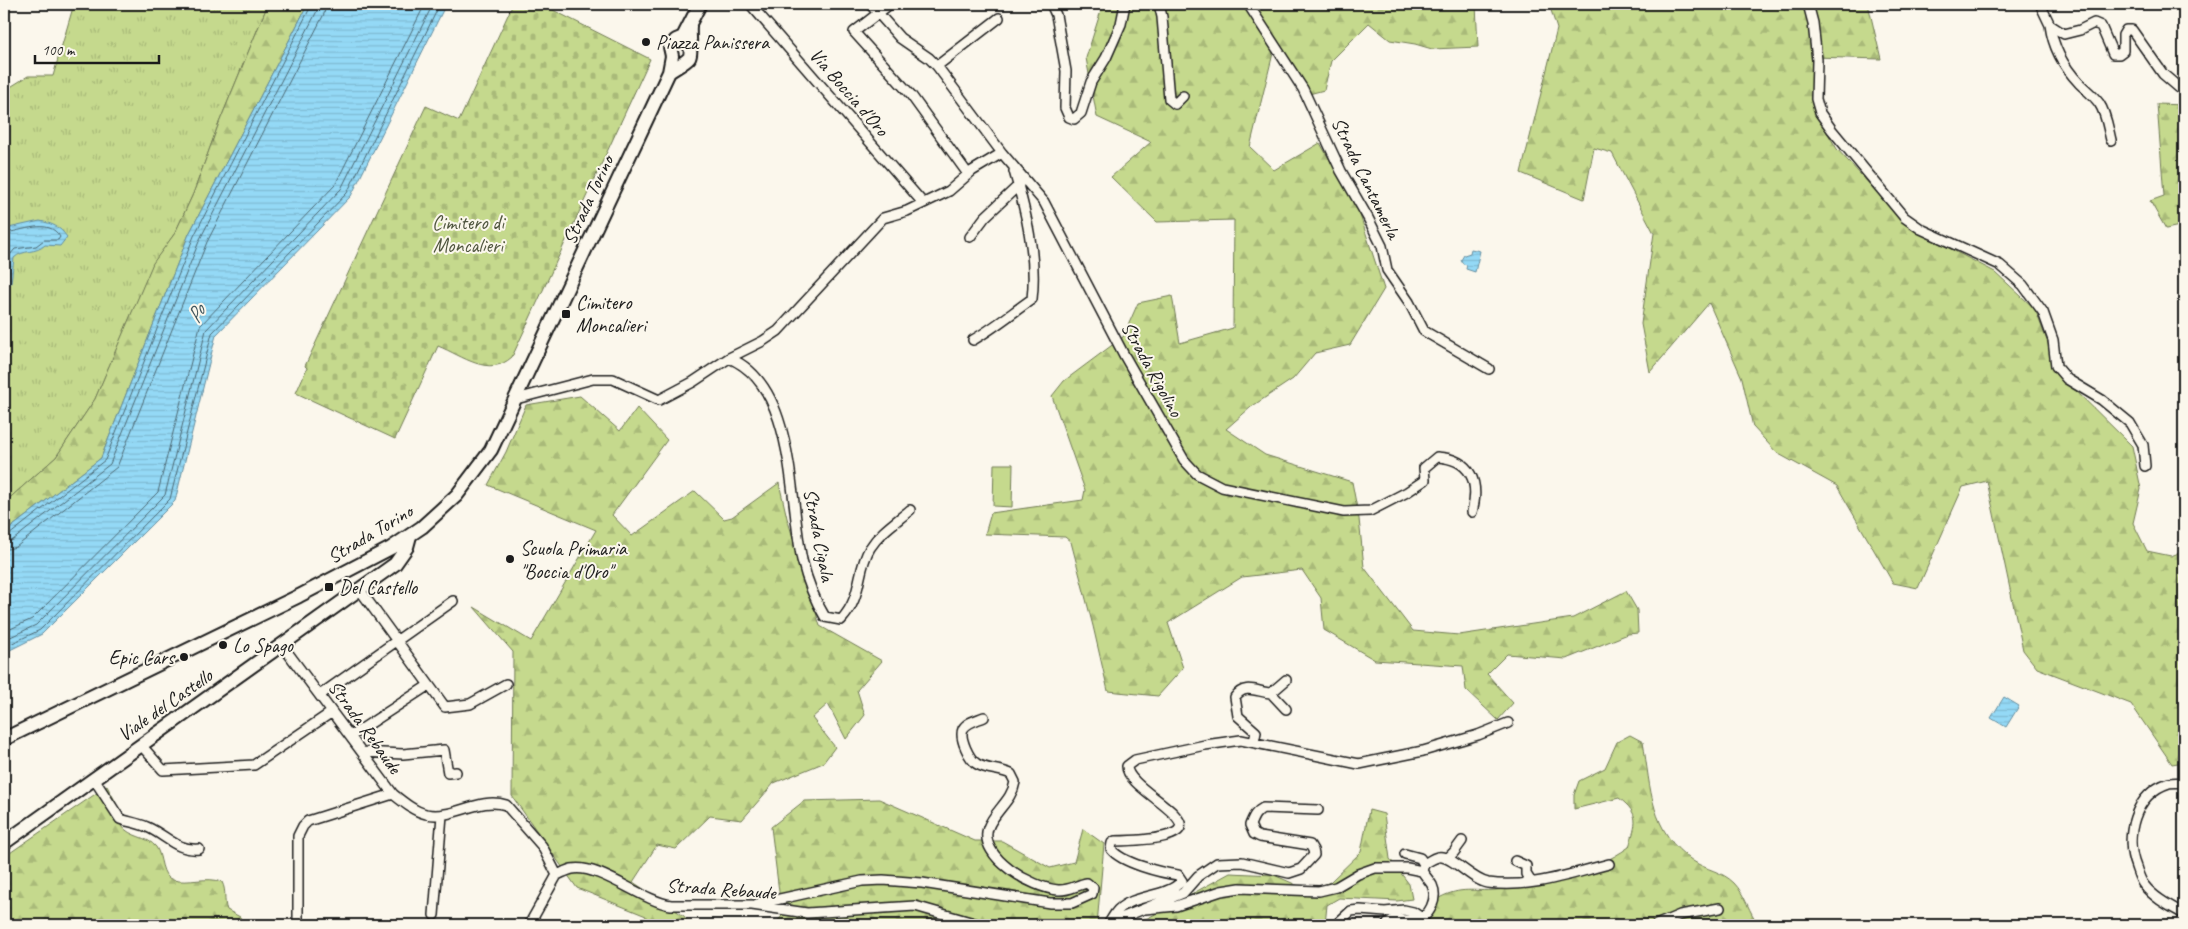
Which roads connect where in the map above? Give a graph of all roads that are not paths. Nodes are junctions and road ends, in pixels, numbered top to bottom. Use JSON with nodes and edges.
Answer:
{"nodes":[{"id":1,"x":700,"y":4,"type":"edge"},
{"id":2,"x":750,"y":4,"type":"edge"},
{"id":3,"x":870,"y":4,"type":"edge"},
{"id":4,"x":890,"y":4,"type":"edge"},
{"id":5,"x":1041,"y":4,"type":"edge"},
{"id":6,"x":1051,"y":4,"type":"edge"},
{"id":7,"x":1125,"y":4,"type":"edge"},
{"id":8,"x":1159,"y":4,"type":"edge"},
{"id":9,"x":1248,"y":4,"type":"edge"},
{"id":10,"x":1808,"y":4,"type":"edge"},
{"id":11,"x":2040,"y":4,"type":"edge"},
{"id":12,"x":878,"y":14,"type":"junction"},
{"id":13,"x":999,"y":18,"type":"dead end"},
{"id":14,"x":2050,"y":24,"type":"junction"},
{"id":15,"x":690,"y":26,"type":"junction"},
{"id":16,"x":936,"y":66,"type":"junction"},
{"id":17,"x":669,"y":72,"type":"junction"},
{"id":18,"x":2184,"y":92,"type":"edge"},
{"id":19,"x":1183,"y":96,"type":"dead end"},
{"id":20,"x":2111,"y":140,"type":"dead end"},
{"id":21,"x":1002,"y":153,"type":"junction"},
{"id":22,"x":1013,"y":166,"type":"junction"},
{"id":23,"x":968,"y":174,"type":"junction"},
{"id":24,"x":1018,"y":186,"type":"junction"},
{"id":25,"x":923,"y":203,"type":"junction"},
{"id":26,"x":970,"y":237,"type":"dead end"},
{"id":27,"x":973,"y":340,"type":"dead end"},
{"id":28,"x":729,"y":358,"type":"junction"},
{"id":29,"x":1489,"y":369,"type":"dead end"},
{"id":30,"x":516,"y":399,"type":"junction"},
{"id":31,"x":2145,"y":466,"type":"dead end"},
{"id":32,"x":910,"y":510,"type":"dead end"},
{"id":33,"x":1472,"y":512,"type":"dead end"},
{"id":34,"x":410,"y":536,"type":"junction"},
{"id":35,"x":360,"y":590,"type":"junction"},
{"id":36,"x":453,"y":601,"type":"dead end"},
{"id":37,"x":396,"y":640,"type":"junction"},
{"id":38,"x":282,"y":646,"type":"junction"},
{"id":39,"x":1286,"y":680,"type":"dead end"},
{"id":40,"x":506,"y":684,"type":"dead end"},
{"id":41,"x":429,"y":686,"type":"junction"},
{"id":42,"x":1271,"y":693,"type":"junction"},
{"id":43,"x":320,"y":695,"type":"junction"},
{"id":44,"x":1286,"y":709,"type":"dead end"},
{"id":45,"x":332,"y":712,"type":"junction"},
{"id":46,"x":984,"y":717,"type":"dead end"},
{"id":47,"x":1508,"y":723,"type":"dead end"},
{"id":48,"x":351,"y":736,"type":"junction"},
{"id":49,"x":4,"y":739,"type":"edge"},
{"id":50,"x":1254,"y":742,"type":"junction"},
{"id":51,"x":141,"y":745,"type":"junction"},
{"id":52,"x":362,"y":752,"type":"junction"},
{"id":53,"x":456,"y":772,"type":"dead end"},
{"id":54,"x":94,"y":778,"type":"junction"},
{"id":55,"x":2184,"y":782,"type":"edge"},
{"id":56,"x":393,"y":794,"type":"junction"},
{"id":57,"x":1318,"y":810,"type":"dead end"},
{"id":58,"x":442,"y":815,"type":"junction"},
{"id":59,"x":1462,"y":841,"type":"dead end"},
{"id":60,"x":4,"y":843,"type":"edge"},
{"id":61,"x":199,"y":850,"type":"dead end"},
{"id":62,"x":1405,"y":854,"type":"dead end"},
{"id":63,"x":1448,"y":858,"type":"junction"},
{"id":64,"x":1515,"y":861,"type":"dead end"},
{"id":65,"x":1609,"y":864,"type":"dead end"},
{"id":66,"x":1423,"y":868,"type":"junction"},
{"id":67,"x":557,"y":874,"type":"junction"},
{"id":68,"x":1531,"y":882,"type":"junction"},
{"id":69,"x":752,"y":904,"type":"junction"},
{"id":70,"x":1720,"y":908,"type":"dead end"},
{"id":71,"x":1145,"y":909,"type":"junction"},
{"id":72,"x":2184,"y":914,"type":"edge"},
{"id":73,"x":434,"y":915,"type":"dead end"},
{"id":74,"x":1422,"y":918,"type":"junction"},
{"id":75,"x":1339,"y":922,"type":"dead end"},
{"id":76,"x":1107,"y":924,"type":"edge"},
{"id":77,"x":298,"y":925,"type":"edge"},
{"id":78,"x":529,"y":925,"type":"edge"},
{"id":79,"x":981,"y":925,"type":"edge"},
{"id":80,"x":1386,"y":925,"type":"edge"},
{"id":81,"x":1656,"y":925,"type":"edge"}],
"edges":[{"from":1,"to":15,"type":"main road","name":"Strada Torino"},
{"from":2,"to":25,"type":"street","name":"Via Boccia d'Oro"},
{"from":3,"to":12,"type":"street","name":"Strada Rigolino"},
{"from":4,"to":12,"type":"street"},
{"from":5,"to":6,"type":"street"},
{"from":6,"to":7,"type":"street"},
{"from":8,"to":19,"type":"street"},
{"from":9,"to":29,"type":"street","name":"Strada Cantamerla"},
{"from":10,"to":31,"type":"street"},
{"from":11,"to":14,"type":"street"},
{"from":12,"to":16,"type":"street","name":"Strada Rigolino"},
{"from":12,"to":23,"type":"street"},
{"from":13,"to":16,"type":"street"},
{"from":14,"to":18,"type":"street"},
{"from":14,"to":20,"type":"street"},
{"from":15,"to":17,"type":"main road","name":"Strada Torino"},
{"from":15,"to":17,"type":"main road","name":"Strada Torino"},
{"from":16,"to":21,"type":"street","name":"Strada Rigolino"},
{"from":17,"to":30,"type":"main road","name":"Strada Torino"},
{"from":21,"to":22,"type":"street","name":"Strada Rigolino"},
{"from":21,"to":23,"type":"street"},
{"from":22,"to":24,"type":"street"},
{"from":22,"to":33,"type":"street","name":"Strada Rigolino"},
{"from":23,"to":25,"type":"street"},
{"from":24,"to":26,"type":"street"},
{"from":24,"to":27,"type":"street"},
{"from":25,"to":28,"type":"street"},
{"from":28,"to":30,"type":"street"},
{"from":28,"to":32,"type":"street","name":"Strada Cigala"},
{"from":30,"to":34,"type":"main road","name":"Strada Torino"},
{"from":34,"to":35,"type":"main road","name":"Viale del Castello"},
{"from":34,"to":49,"type":"main road","name":"Strada Torino"},
{"from":35,"to":37,"type":"street"},
{"from":35,"to":38,"type":"main road","name":"Viale del Castello"},
{"from":36,"to":37,"type":"street"},
{"from":37,"to":41,"type":"street"},
{"from":37,"to":43,"type":"street"},
{"from":38,"to":43,"type":"street","name":"Strada Rebaude"},
{"from":38,"to":51,"type":"main road","name":"Viale del Castello"},
{"from":39,"to":42,"type":"street"},
{"from":40,"to":41,"type":"street"},
{"from":41,"to":48,"type":"street"},
{"from":42,"to":44,"type":"street"},
{"from":42,"to":50,"type":"street"},
{"from":43,"to":45,"type":"street","name":"Strada Rebaude"},
{"from":45,"to":48,"type":"street","name":"Strada Rebaude"},
{"from":45,"to":51,"type":"street"},
{"from":46,"to":69,"type":"street"},
{"from":47,"to":50,"type":"street"},
{"from":48,"to":52,"type":"street","name":"Strada Rebaude"},
{"from":50,"to":76,"type":"street"},
{"from":51,"to":54,"type":"main road","name":"Viale del Castello"},
{"from":52,"to":53,"type":"street"},
{"from":52,"to":56,"type":"street","name":"Strada Rebaude"},
{"from":54,"to":60,"type":"main road","name":"Viale del Castello"},
{"from":54,"to":61,"type":"street"},
{"from":55,"to":72,"type":"street"},
{"from":56,"to":58,"type":"street","name":"Strada Rebaude"},
{"from":56,"to":77,"type":"street"},
{"from":57,"to":71,"type":"street"},
{"from":58,"to":67,"type":"street","name":"Strada Rebaude"},
{"from":58,"to":73,"type":"street"},
{"from":59,"to":63,"type":"street"},
{"from":62,"to":66,"type":"street"},
{"from":63,"to":66,"type":"street"},
{"from":63,"to":68,"type":"street"},
{"from":64,"to":68,"type":"street"},
{"from":65,"to":68,"type":"street"},
{"from":66,"to":71,"type":"street"},
{"from":66,"to":74,"type":"street"},
{"from":67,"to":69,"type":"street","name":"Strada Rebaude"},
{"from":67,"to":78,"type":"street"},
{"from":69,"to":79,"type":"street","name":"Strada Rebaude"},
{"from":70,"to":81,"type":"street"},
{"from":71,"to":76,"type":"street"},
{"from":74,"to":75,"type":"street"},
{"from":74,"to":80,"type":"street"}]}
